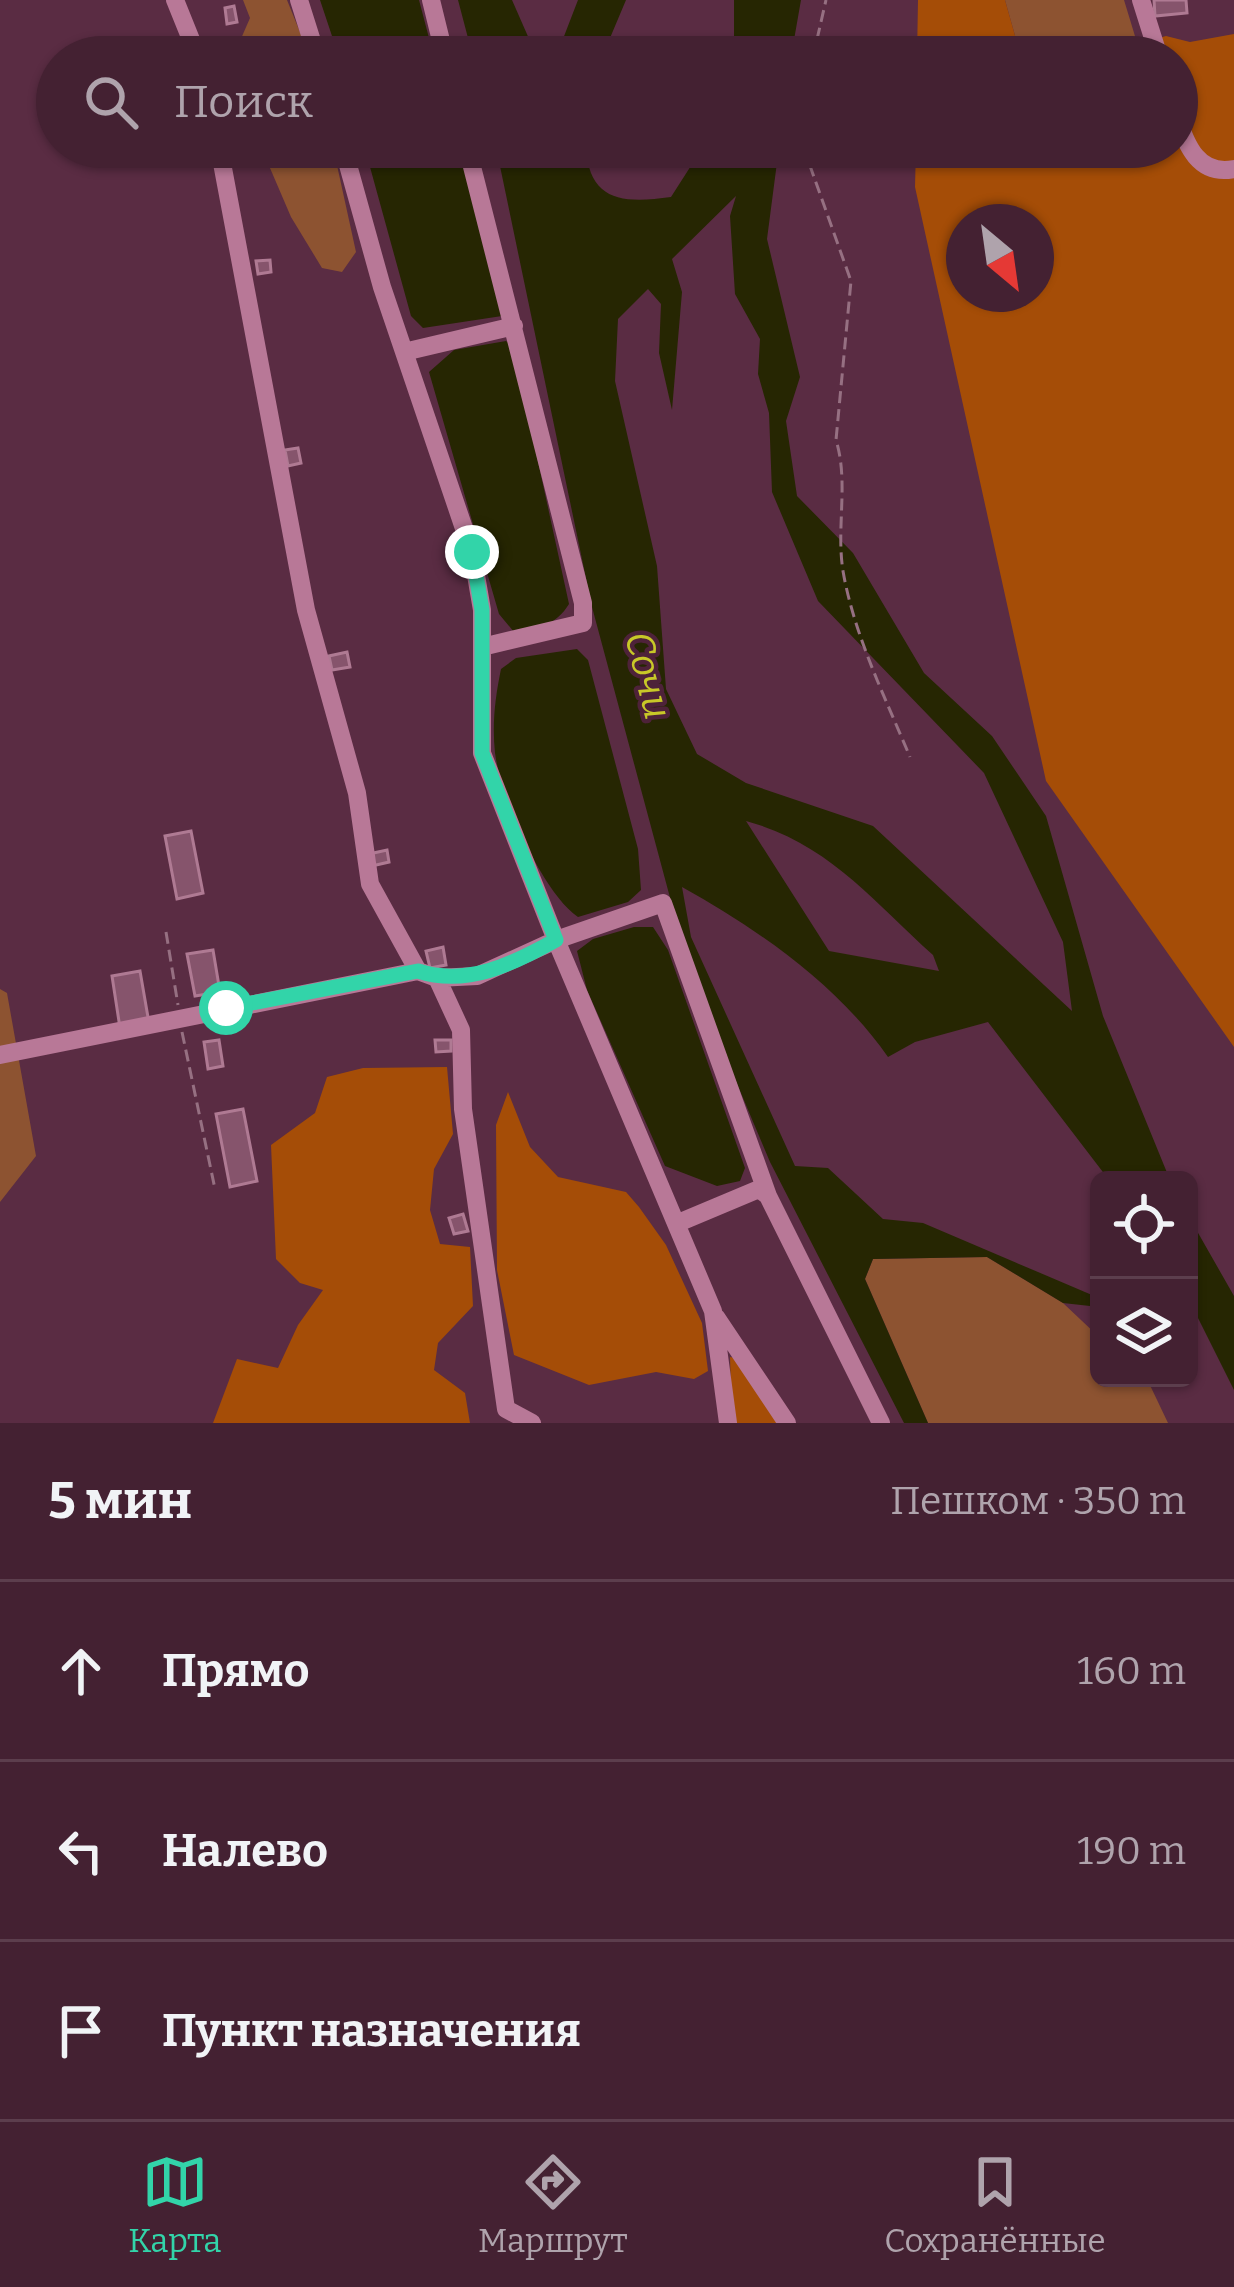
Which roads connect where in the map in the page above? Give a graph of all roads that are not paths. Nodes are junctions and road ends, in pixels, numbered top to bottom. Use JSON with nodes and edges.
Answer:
{"nodes":[{"id":1,"x":176,"y":0,"type":"edge"},
{"id":2,"x":299,"y":0,"type":"edge"},
{"id":3,"x":431,"y":0,"type":"edge"},
{"id":4,"x":1142,"y":0,"type":"edge"},
{"id":5,"x":190,"y":36,"type":"edge"},
{"id":6,"x":310,"y":36,"type":"edge"},
{"id":7,"x":440,"y":36,"type":"edge"},
{"id":8,"x":1153,"y":36,"type":"edge"},
{"id":9,"x":1198,"y":159,"type":"edge"},
{"id":10,"x":223,"y":168,"type":"edge"},
{"id":11,"x":349,"y":168,"type":"edge"},
{"id":12,"x":473,"y":168,"type":"edge"},
{"id":13,"x":1234,"y":169,"type":"edge"},
{"id":14,"x":514,"y":326,"type":"junction"},
{"id":15,"x":404,"y":352,"type":"junction"},
{"id":16,"x":482,"y":647,"type":"junction"},
{"id":17,"x":556,"y":940,"type":"junction"},
{"id":18,"x":428,"y":974,"type":"junction"},
{"id":19,"x":0,"y":1055,"type":"edge"},
{"id":20,"x":768,"y":1196,"type":"junction"},
{"id":21,"x":678,"y":1222,"type":"junction"},
{"id":22,"x":712,"y":1312,"type":"junction"},
{"id":23,"x":532,"y":1423,"type":"edge"},
{"id":24,"x":728,"y":1423,"type":"edge"},
{"id":25,"x":787,"y":1423,"type":"edge"},
{"id":26,"x":881,"y":1423,"type":"edge"}],
"edges":[{"from":1,"to":5,"type":"street"},
{"from":2,"to":6,"type":"street"},
{"from":3,"to":7,"type":"street"},
{"from":4,"to":8,"type":"street"},
{"from":9,"to":13,"type":"street"},
{"from":10,"to":18,"type":"street"},
{"from":11,"to":15,"type":"street"},
{"from":12,"to":14,"type":"street"},
{"from":14,"to":15,"type":"street"},
{"from":14,"to":16,"type":"street"},
{"from":15,"to":16,"type":"street"},
{"from":16,"to":17,"type":"street"},
{"from":17,"to":18,"type":"street"},
{"from":17,"to":20,"type":"street"},
{"from":17,"to":21,"type":"street"},
{"from":18,"to":19,"type":"street"},
{"from":18,"to":23,"type":"street"},
{"from":20,"to":21,"type":"street"},
{"from":20,"to":26,"type":"street"},
{"from":21,"to":22,"type":"street"},
{"from":22,"to":24,"type":"street"},
{"from":22,"to":25,"type":"street"}]}
